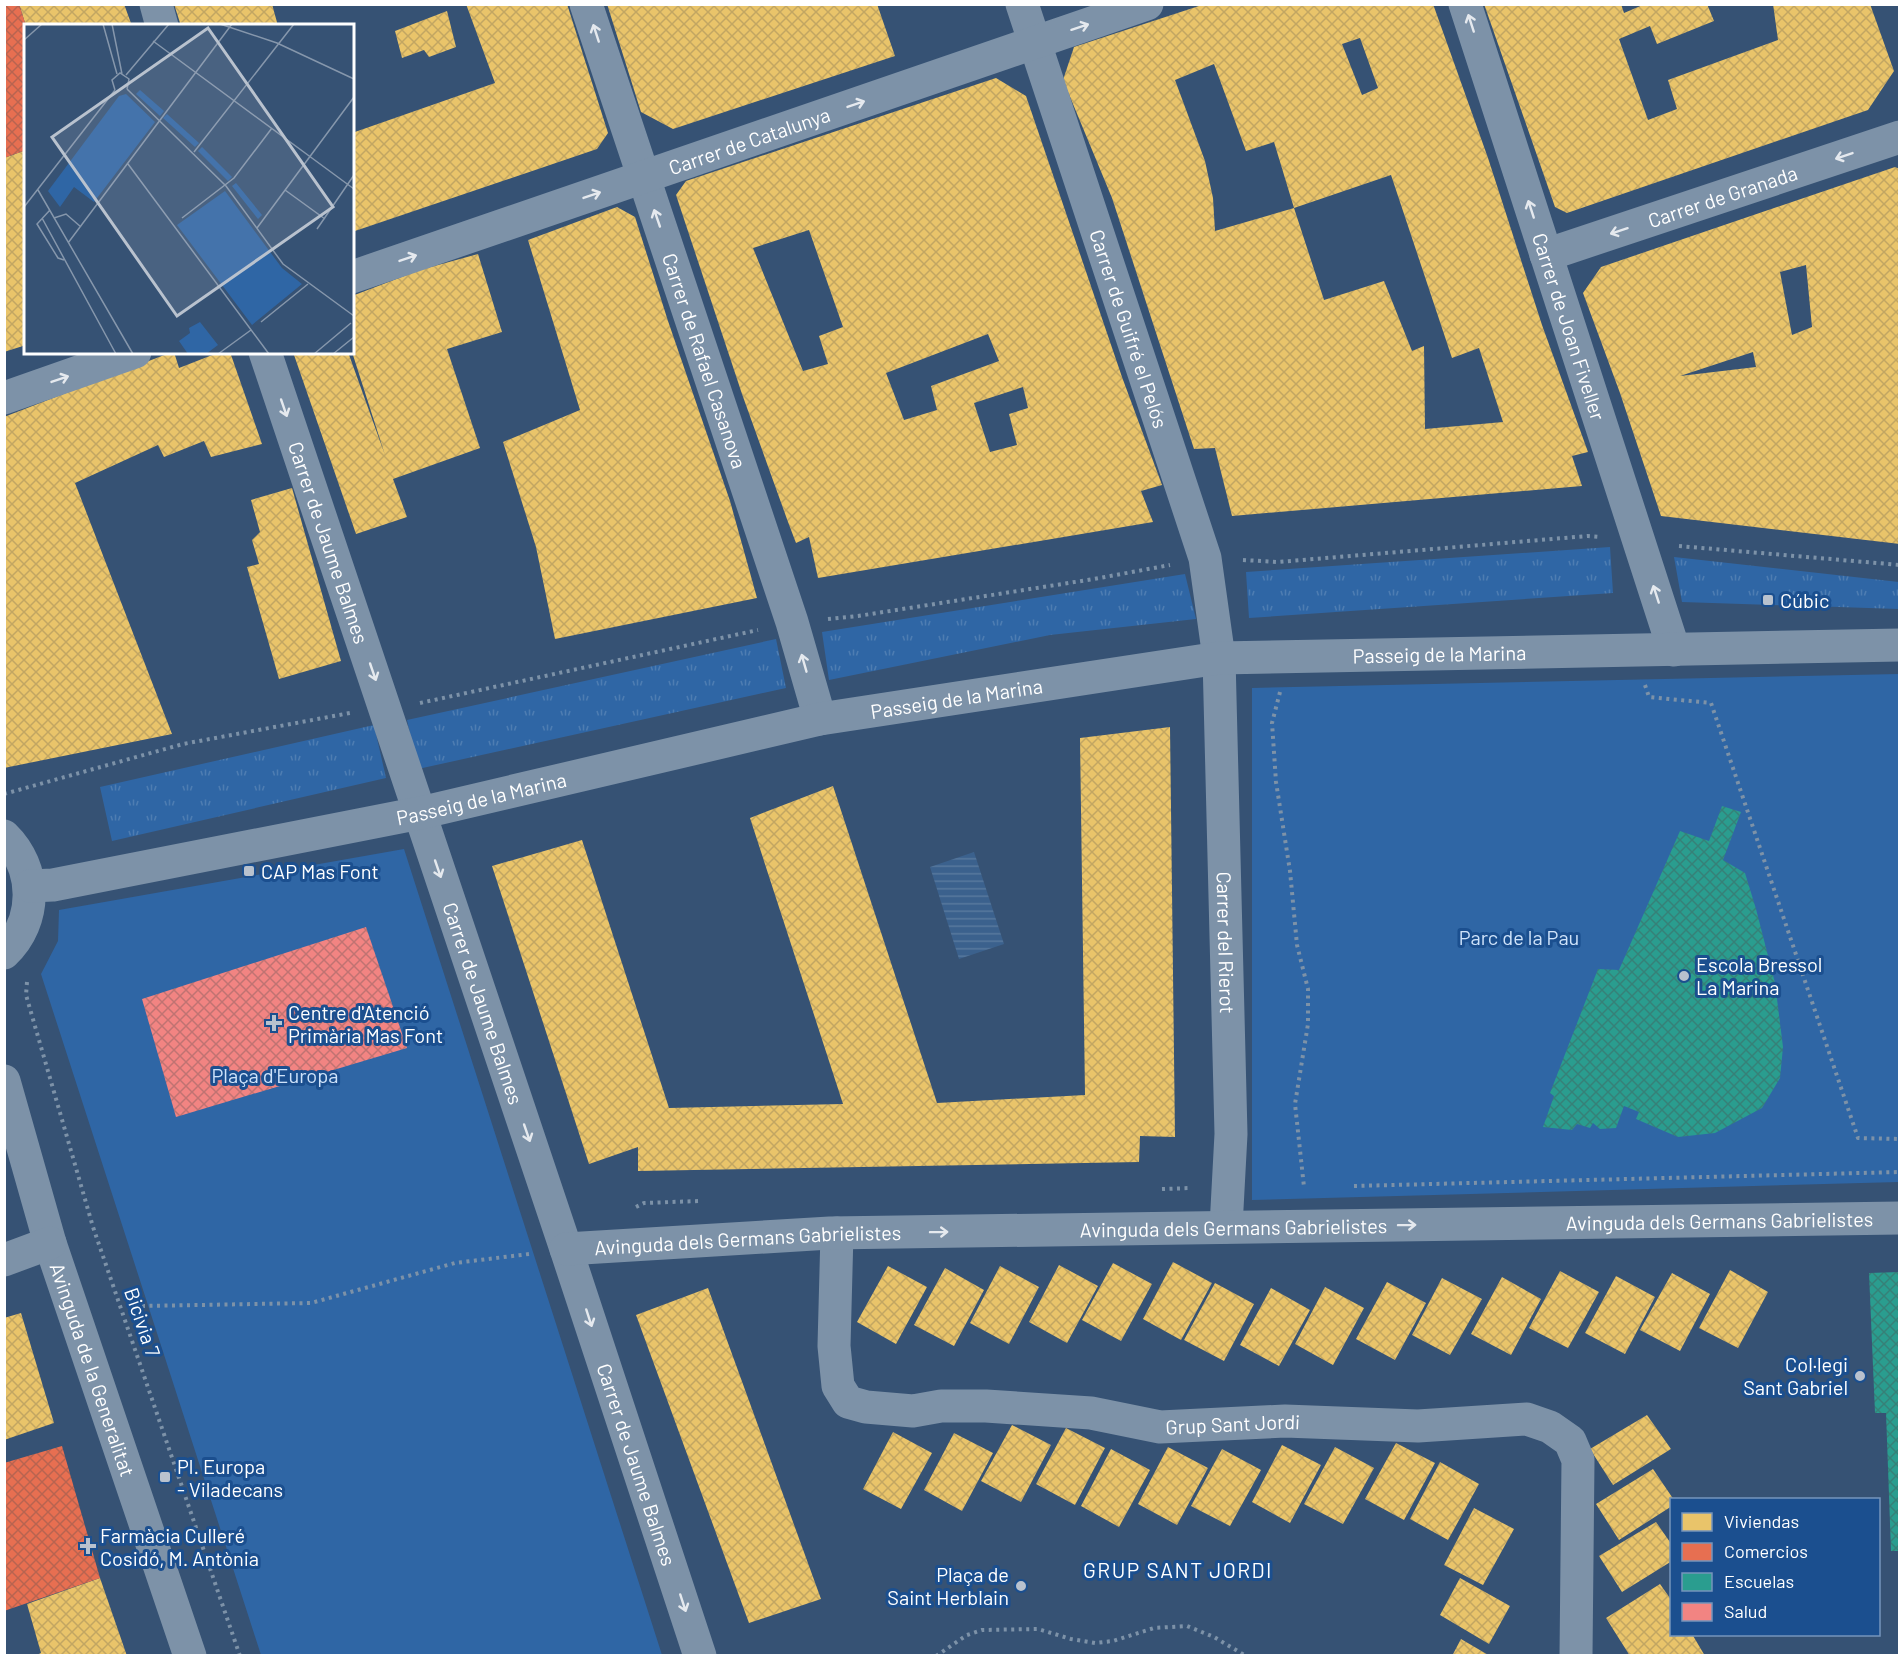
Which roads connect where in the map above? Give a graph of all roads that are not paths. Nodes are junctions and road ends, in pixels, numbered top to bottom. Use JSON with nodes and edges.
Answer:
{"nodes":[{"id":1,"x":156,"y":4,"type":"edge"},
{"id":2,"x":586,"y":4,"type":"edge"},
{"id":3,"x":1022,"y":4,"type":"edge"},
{"id":4,"x":1148,"y":4,"type":"edge"},
{"id":5,"x":1465,"y":4,"type":"edge"},
{"id":6,"x":161,"y":24,"type":"edge"},
{"id":7,"x":1035,"y":42,"type":"junction"},
{"id":8,"x":1899,"y":137,"type":"edge"},
{"id":9,"x":643,"y":177,"type":"junction"},
{"id":10,"x":1546,"y":255,"type":"junction"},
{"id":11,"x":354,"y":276,"type":"edge"},
{"id":12,"x":129,"y":354,"type":"edge"},
{"id":13,"x":266,"y":354,"type":"edge"},
{"id":14,"x":4,"y":398,"type":"edge"},
{"id":15,"x":1899,"y":645,"type":"edge"},
{"id":16,"x":1674,"y":650,"type":"junction"},
{"id":17,"x":1219,"y":658,"type":"junction"},
{"id":18,"x":820,"y":719,"type":"junction"},
{"id":19,"x":420,"y":813,"type":"junction"},
{"id":20,"x":4,"y":836,"type":"edge"},
{"id":21,"x":30,"y":886,"type":"junction"},
{"id":22,"x":4,"y":953,"type":"edge"},
{"id":23,"x":4,"y":1081,"type":"edge"},
{"id":24,"x":1899,"y":1218,"type":"edge"},
{"id":25,"x":1226,"y":1227,"type":"junction"},
{"id":26,"x":837,"y":1233,"type":"junction"},
{"id":27,"x":50,"y":1243,"type":"junction"},
{"id":28,"x":567,"y":1249,"type":"junction"},
{"id":29,"x":4,"y":1260,"type":"edge"},
{"id":30,"x":190,"y":1656,"type":"edge"},
{"id":31,"x":700,"y":1656,"type":"edge"},
{"id":32,"x":1576,"y":1656,"type":"edge"}],
"edges":[{"from":1,"to":6,"type":"street"},
{"from":9,"to":2,"type":"street","name":"Carrer de Rafael Casanova","one_way":true},
{"from":3,"to":7,"type":"street","name":"Carrer de Guifré el Pelós"},
{"from":7,"to":4,"type":"street","name":"Carrer de Catalunya","one_way":true},
{"from":10,"to":5,"type":"street","name":"Carrer de Joan Fiveller","one_way":true},
{"from":9,"to":7,"type":"street","name":"Carrer de Catalunya","one_way":true},
{"from":7,"to":17,"type":"street","name":"Carrer de Guifré el Pelós"},
{"from":8,"to":10,"type":"street","name":"Carrer de Granada","one_way":true},
{"from":11,"to":9,"type":"street","name":"Carrer de Catalunya","one_way":true},
{"from":18,"to":9,"type":"street","name":"Carrer de Rafael Casanova","one_way":true},
{"from":16,"to":10,"type":"street","name":"Carrer de Joan Fiveller","one_way":true},
{"from":14,"to":12,"type":"street","one_way":true},
{"from":13,"to":19,"type":"street","name":"Carrer de Jaume Balmes","one_way":true},
{"from":15,"to":16,"type":"street","name":"Passeig de la Marina"},
{"from":16,"to":17,"type":"street","name":"Passeig de la Marina"},
{"from":17,"to":18,"type":"street","name":"Passeig de la Marina"},
{"from":17,"to":25,"type":"street","name":"Carrer del Rierot"},
{"from":18,"to":19,"type":"street","name":"Passeig de la Marina"},
{"from":19,"to":21,"type":"street","name":"Passeig de la Marina"},
{"from":19,"to":28,"type":"street","name":"Carrer de Jaume Balmes","one_way":true},
{"from":20,"to":21,"type":"street"},
{"from":21,"to":22,"type":"street"},
{"from":23,"to":27,"type":"street","name":"Avinguda de la Generalitat"},
{"from":25,"to":24,"type":"street","name":"Avinguda dels Germans Gabrielistes","one_way":true},
{"from":26,"to":25,"type":"street","name":"Avinguda dels Germans Gabrielistes","one_way":true},
{"from":26,"to":28,"type":"street","name":"Avinguda dels Germans Gabrielistes"},
{"from":26,"to":32,"type":"street","name":"Grup Sant Jordi"},
{"from":27,"to":29,"type":"street"},
{"from":27,"to":30,"type":"street","name":"Avinguda de la Generalitat"},
{"from":28,"to":31,"type":"street","name":"Carrer de Jaume Balmes","one_way":true}]}
